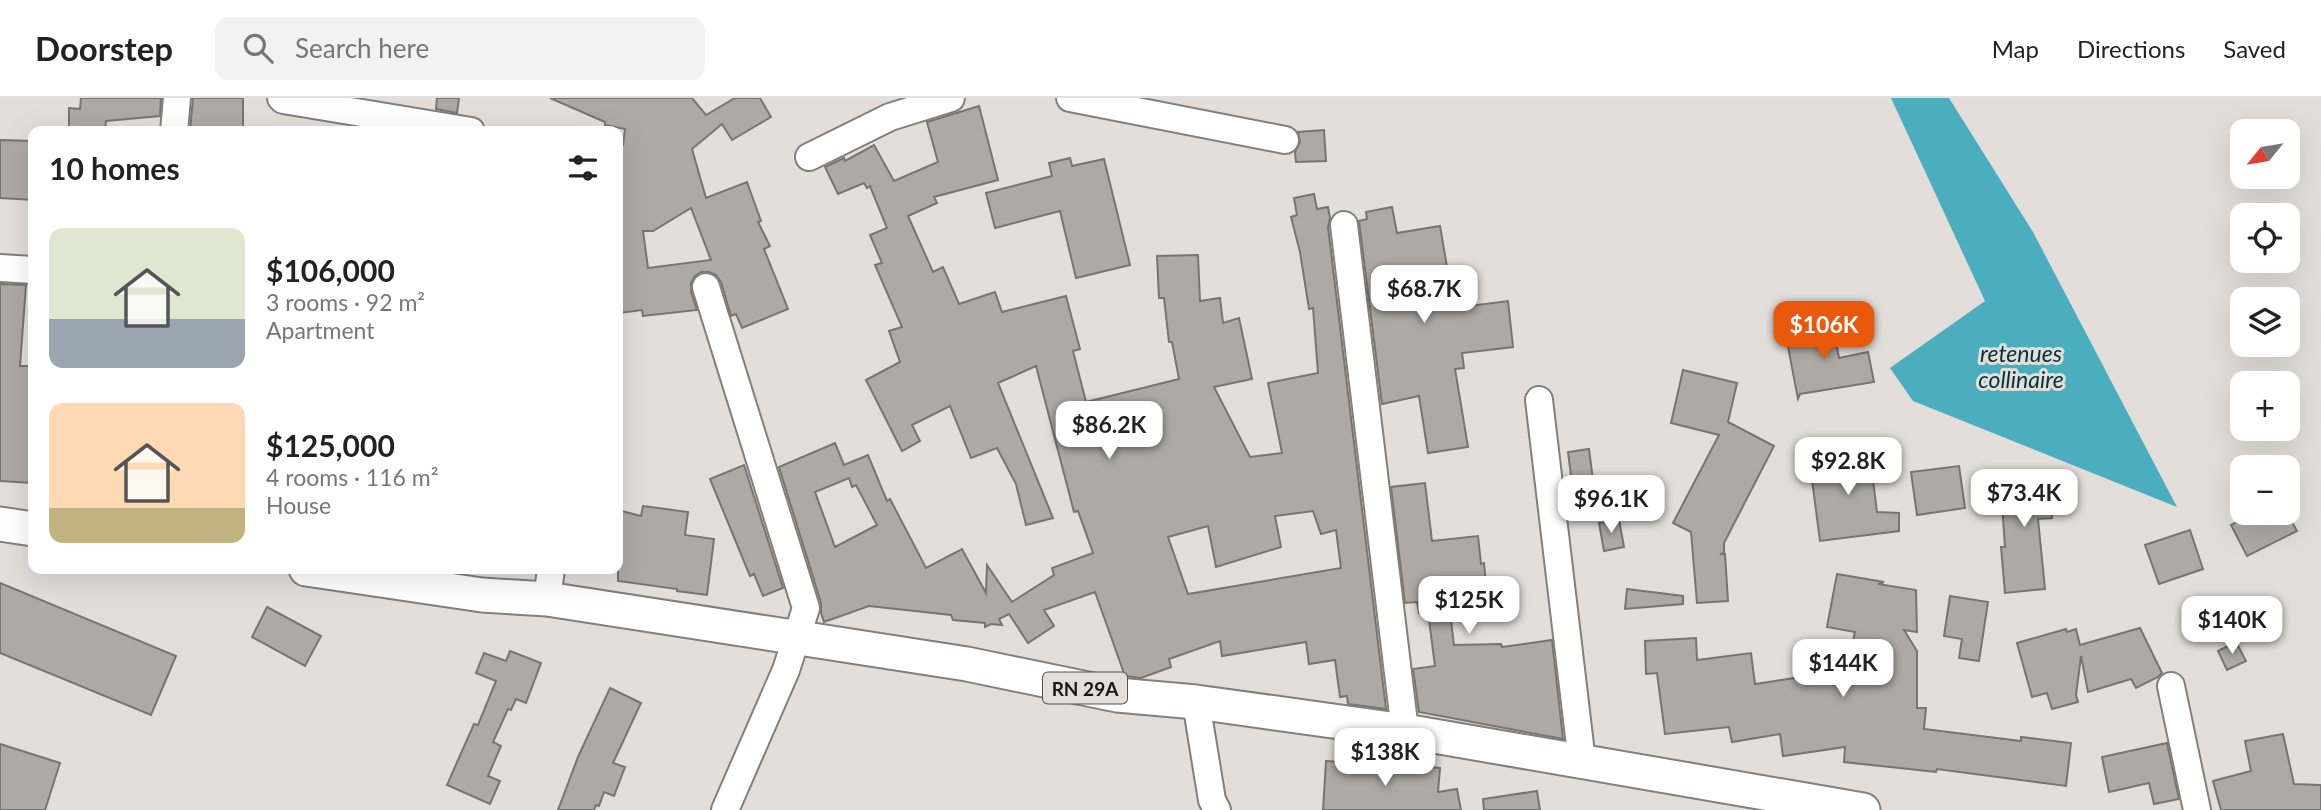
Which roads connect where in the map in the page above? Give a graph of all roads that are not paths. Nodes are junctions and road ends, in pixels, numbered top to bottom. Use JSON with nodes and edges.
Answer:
{"nodes":[{"id":1,"x":177,"y":98,"type":"edge"},
{"id":2,"x":281,"y":98,"type":"edge"},
{"id":3,"x":951,"y":98,"type":"edge"},
{"id":4,"x":1070,"y":98,"type":"edge"},
{"id":5,"x":174,"y":126,"type":"edge"},
{"id":6,"x":441,"y":126,"type":"edge"},
{"id":7,"x":1285,"y":140,"type":"dead end"},
{"id":8,"x":809,"y":157,"type":"dead end"},
{"id":9,"x":1344,"y":225,"type":"dead end"},
{"id":10,"x":0,"y":268,"type":"edge"},
{"id":11,"x":28,"y":270,"type":"edge"},
{"id":12,"x":706,"y":287,"type":"dead end"},
{"id":13,"x":1539,"y":400,"type":"dead end"},
{"id":14,"x":0,"y":524,"type":"edge"},
{"id":15,"x":28,"y":528,"type":"edge"},
{"id":16,"x":339,"y":574,"type":"edge"},
{"id":17,"x":549,"y":584,"type":"edge"},
{"id":18,"x":797,"y":638,"type":"junction"},
{"id":19,"x":2171,"y":686,"type":"dead end"},
{"id":20,"x":1196,"y":702,"type":"junction"},
{"id":21,"x":1405,"y":731,"type":"junction"},
{"id":22,"x":1582,"y":762,"type":"junction"},
{"id":23,"x":725,"y":810,"type":"edge"},
{"id":24,"x":1217,"y":810,"type":"edge"},
{"id":25,"x":1863,"y":810,"type":"edge"},
{"id":26,"x":2197,"y":810,"type":"edge"}],
"edges":[{"from":1,"to":5,"type":"street"},
{"from":2,"to":6,"type":"street"},
{"from":3,"to":8,"type":"street"},
{"from":4,"to":7,"type":"street"},
{"from":9,"to":21,"type":"street"},
{"from":10,"to":11,"type":"street"},
{"from":12,"to":18,"type":"street"},
{"from":13,"to":22,"type":"street"},
{"from":14,"to":15,"type":"main road"},
{"from":16,"to":17,"type":"main road","number":"RN 29A"},
{"from":17,"to":18,"type":"main road","number":"RN 29A"},
{"from":18,"to":20,"type":"main road","number":"RN 29A"},
{"from":18,"to":23,"type":"street"},
{"from":19,"to":26,"type":"street"},
{"from":20,"to":21,"type":"main road","number":"RN 29A"},
{"from":20,"to":24,"type":"street"},
{"from":21,"to":22,"type":"main road","number":"RN 29A"},
{"from":22,"to":25,"type":"main road","number":"RN 29A"}]}
